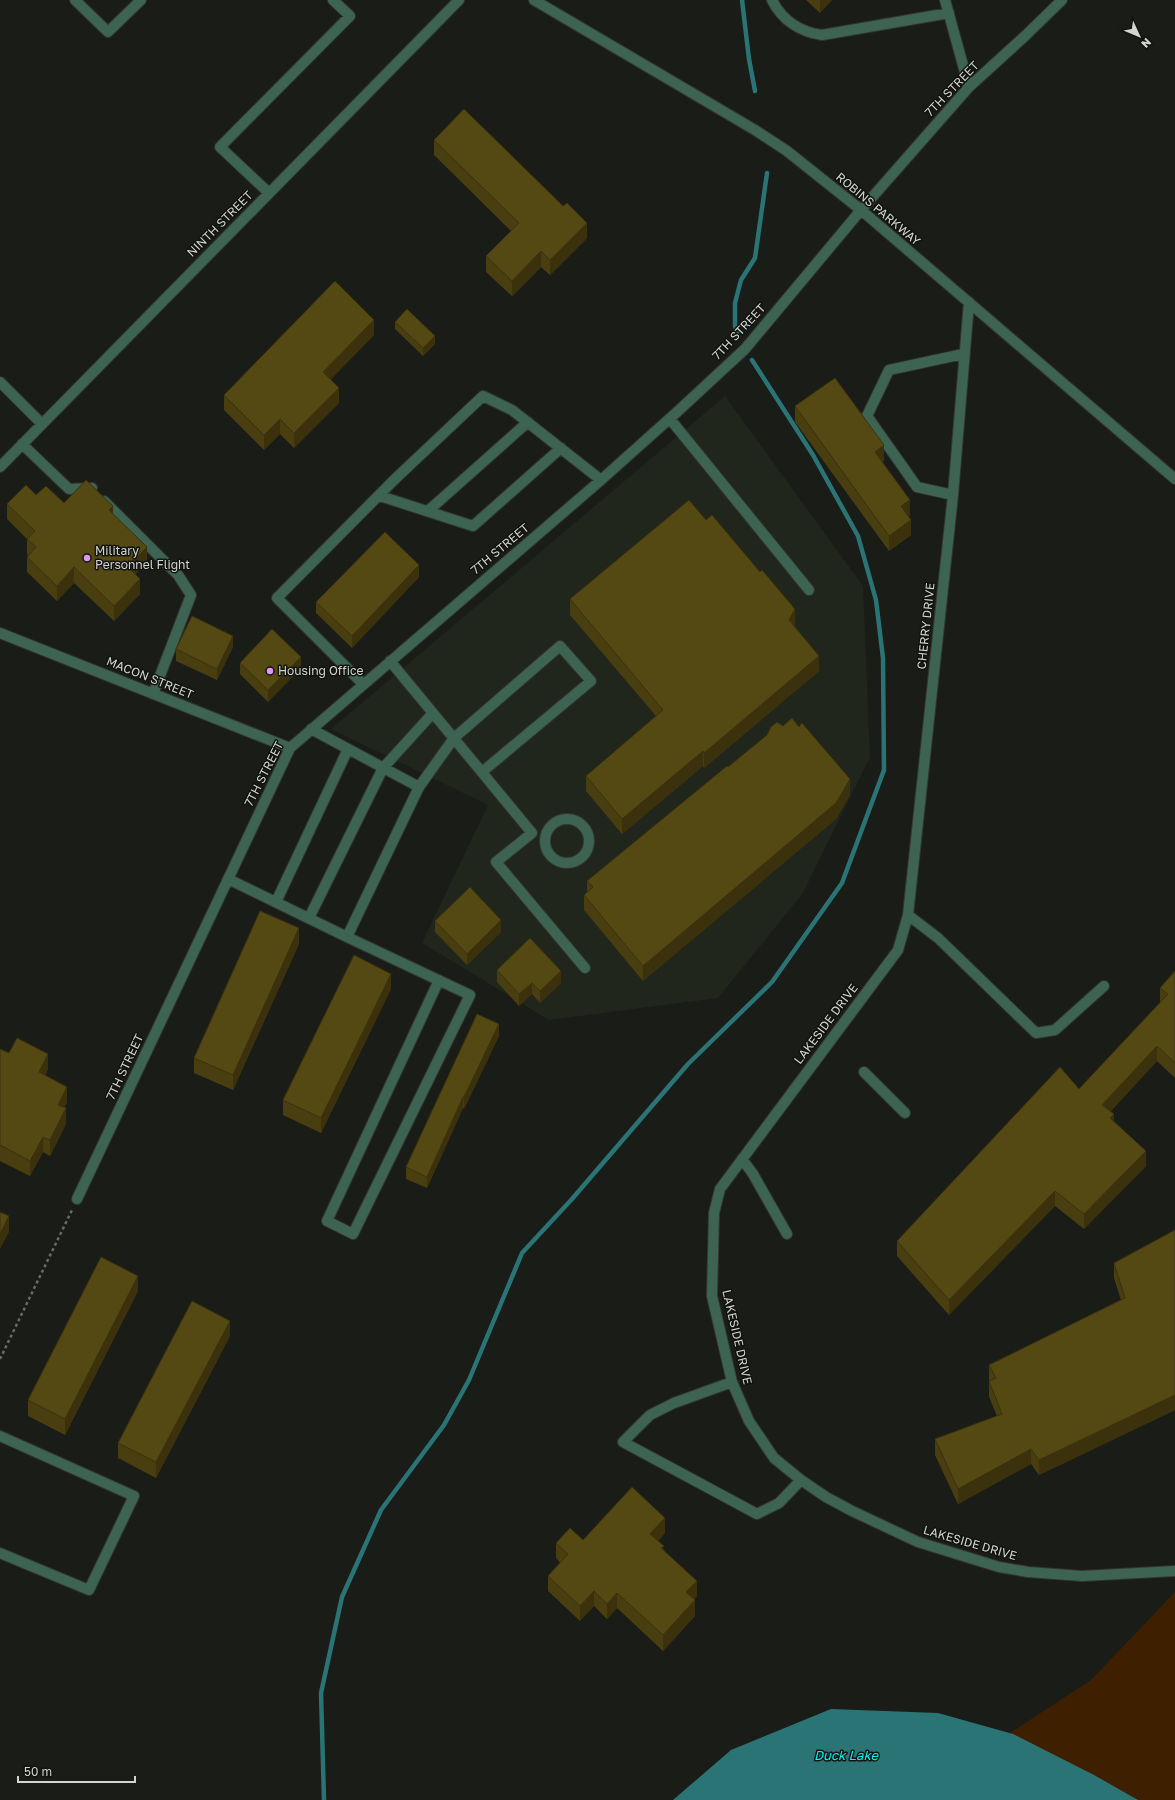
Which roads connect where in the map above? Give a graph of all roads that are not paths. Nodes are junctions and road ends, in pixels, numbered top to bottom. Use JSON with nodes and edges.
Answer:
{"nodes":[{"id":1,"x":74,"y":0,"type":"edge"},
{"id":2,"x":141,"y":0,"type":"edge"},
{"id":3,"x":333,"y":0,"type":"edge"},
{"id":4,"x":458,"y":0,"type":"edge"},
{"id":5,"x":534,"y":0,"type":"edge"},
{"id":6,"x":772,"y":0,"type":"edge"},
{"id":7,"x":945,"y":0,"type":"edge"},
{"id":8,"x":1062,"y":0,"type":"edge"},
{"id":9,"x":949,"y":13,"type":"junction"},
{"id":10,"x":969,"y":87,"type":"junction"},
{"id":11,"x":269,"y":193,"type":"junction"},
{"id":12,"x":861,"y":210,"type":"junction"},
{"id":13,"x":969,"y":302,"type":"junction"},
{"id":14,"x":964,"y":354,"type":"junction"},
{"id":15,"x":0,"y":382,"type":"edge"},
{"id":16,"x":670,"y":419,"type":"junction"},
{"id":17,"x":528,"y":422,"type":"junction"},
{"id":18,"x":42,"y":424,"type":"junction"},
{"id":19,"x":22,"y":444,"type":"junction"},
{"id":20,"x":561,"y":448,"type":"junction"},
{"id":21,"x":0,"y":467,"type":"edge"},
{"id":22,"x":1175,"y":479,"type":"edge"},
{"id":23,"x":601,"y":480,"type":"junction"},
{"id":24,"x":952,"y":495,"type":"junction"},
{"id":25,"x":380,"y":496,"type":"junction"},
{"id":26,"x":428,"y":511,"type":"junction"},
{"id":27,"x":810,"y":590,"type":"dead end"},
{"id":28,"x":0,"y":633,"type":"edge"},
{"id":29,"x":390,"y":660,"type":"junction"},
{"id":30,"x":363,"y":684,"type":"junction"},
{"id":31,"x":153,"y":694,"type":"junction"},
{"id":32,"x":433,"y":713,"type":"junction"},
{"id":33,"x":311,"y":729,"type":"junction"},
{"id":34,"x":454,"y":738,"type":"junction"},
{"id":35,"x":290,"y":748,"type":"junction"},
{"id":36,"x":348,"y":749,"type":"junction"},
{"id":37,"x":383,"y":768,"type":"junction"},
{"id":38,"x":482,"y":772,"type":"junction"},
{"id":39,"x":418,"y":787,"type":"junction"},
{"id":40,"x":532,"y":833,"type":"junction"},
{"id":41,"x":545,"y":835,"type":"junction"},
{"id":42,"x":228,"y":879,"type":"junction"},
{"id":43,"x":276,"y":902,"type":"junction"},
{"id":44,"x":908,"y":915,"type":"junction"},
{"id":45,"x":309,"y":918,"type":"junction"},
{"id":46,"x":347,"y":937,"type":"junction"},
{"id":47,"x":585,"y":968,"type":"dead end"},
{"id":48,"x":439,"y":980,"type":"junction"},
{"id":49,"x":1104,"y":986,"type":"dead end"},
{"id":50,"x":864,"y":1072,"type":"dead end"},
{"id":51,"x":905,"y":1113,"type":"dead end"},
{"id":52,"x":742,"y":1159,"type":"junction"},
{"id":53,"x":77,"y":1199,"type":"road end"},
{"id":54,"x":787,"y":1234,"type":"dead end"},
{"id":55,"x":732,"y":1382,"type":"junction"},
{"id":56,"x":0,"y":1436,"type":"edge"},
{"id":57,"x":801,"y":1480,"type":"junction"},
{"id":58,"x":0,"y":1553,"type":"edge"},
{"id":59,"x":1175,"y":1571,"type":"edge"}],
"edges":[{"from":1,"to":2,"type":"street"},
{"from":3,"to":11,"type":"street"},
{"from":4,"to":11,"type":"street","name":"NINTH STREET"},
{"from":5,"to":12,"type":"street","name":"ROBINS PARKWAY"},
{"from":6,"to":9,"type":"street"},
{"from":7,"to":9,"type":"street"},
{"from":8,"to":10,"type":"street","name":"7TH STREET"},
{"from":9,"to":10,"type":"street"},
{"from":10,"to":12,"type":"street","name":"7TH STREET"},
{"from":11,"to":18,"type":"street","name":"NINTH STREET"},
{"from":12,"to":13,"type":"street","name":"ROBINS PARKWAY"},
{"from":12,"to":16,"type":"street","name":"7TH STREET"},
{"from":13,"to":14,"type":"street","name":"CHERRY DRIVE"},
{"from":13,"to":22,"type":"street","name":"ROBINS PARKWAY"},
{"from":14,"to":24,"type":"street","name":"CHERRY DRIVE"},
{"from":14,"to":24,"type":"street"},
{"from":15,"to":18,"type":"street"},
{"from":16,"to":23,"type":"street","name":"7TH STREET"},
{"from":16,"to":27,"type":"street"},
{"from":17,"to":20,"type":"street"},
{"from":17,"to":25,"type":"street"},
{"from":17,"to":26,"type":"street"},
{"from":18,"to":19,"type":"street","name":"NINTH STREET"},
{"from":19,"to":21,"type":"street","name":"NINTH STREET"},
{"from":19,"to":31,"type":"street"},
{"from":20,"to":23,"type":"street"},
{"from":20,"to":26,"type":"street"},
{"from":23,"to":29,"type":"street","name":"7TH STREET"},
{"from":24,"to":44,"type":"street","name":"CHERRY DRIVE"},
{"from":25,"to":26,"type":"street"},
{"from":25,"to":30,"type":"street"},
{"from":28,"to":31,"type":"street","name":"MACON STREET"},
{"from":29,"to":30,"type":"street","name":"7TH STREET"},
{"from":29,"to":32,"type":"street"},
{"from":30,"to":33,"type":"street","name":"7TH STREET"},
{"from":31,"to":35,"type":"street","name":"MACON STREET"},
{"from":32,"to":34,"type":"street"},
{"from":32,"to":37,"type":"street"},
{"from":33,"to":35,"type":"street","name":"7TH STREET"},
{"from":33,"to":36,"type":"street"},
{"from":34,"to":38,"type":"street"},
{"from":34,"to":38,"type":"street"},
{"from":34,"to":39,"type":"street"},
{"from":35,"to":42,"type":"street","name":"7TH STREET"},
{"from":36,"to":37,"type":"street"},
{"from":36,"to":43,"type":"street"},
{"from":37,"to":39,"type":"street"},
{"from":37,"to":45,"type":"street"},
{"from":38,"to":40,"type":"street"},
{"from":39,"to":46,"type":"street"},
{"from":40,"to":41,"type":"street"},
{"from":40,"to":47,"type":"street"},
{"from":41,"to":41,"type":"street"},
{"from":42,"to":43,"type":"street"},
{"from":42,"to":53,"type":"street","name":"7TH STREET"},
{"from":43,"to":45,"type":"street"},
{"from":44,"to":49,"type":"street"},
{"from":44,"to":52,"type":"street","name":"LAKESIDE DRIVE"},
{"from":45,"to":46,"type":"street"},
{"from":46,"to":48,"type":"street"},
{"from":48,"to":48,"type":"street"},
{"from":50,"to":51,"type":"street"},
{"from":52,"to":54,"type":"street"},
{"from":52,"to":55,"type":"street","name":"LAKESIDE DRIVE"},
{"from":55,"to":57,"type":"street","name":"LAKESIDE DRIVE"},
{"from":55,"to":57,"type":"street"},
{"from":56,"to":58,"type":"street"},
{"from":57,"to":59,"type":"street","name":"LAKESIDE DRIVE"}]}
